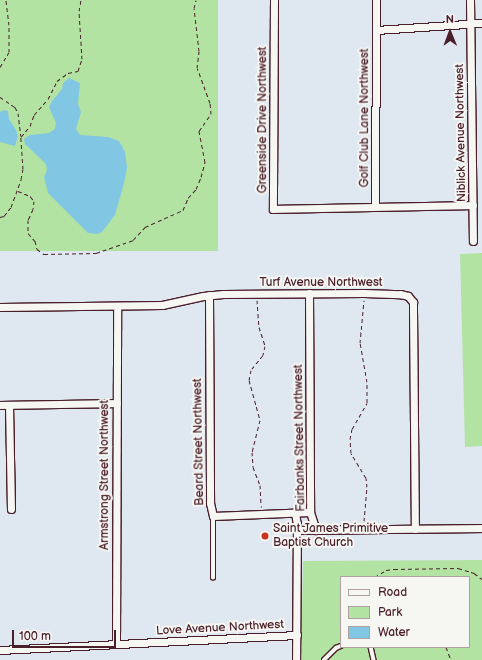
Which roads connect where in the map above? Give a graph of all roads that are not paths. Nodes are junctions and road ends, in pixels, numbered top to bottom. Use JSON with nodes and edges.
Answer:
{"nodes":[{"id":1,"x":274,"y":0,"type":"edge"},
{"id":2,"x":376,"y":0,"type":"edge"},
{"id":3,"x":470,"y":0,"type":"edge"},
{"id":4,"x":482,"y":23,"type":"edge"},
{"id":5,"x":471,"y":24,"type":"junction"},
{"id":6,"x":376,"y":30,"type":"junction"},
{"id":7,"x":473,"y":205,"type":"junction"},
{"id":8,"x":376,"y":206,"type":"junction"},
{"id":9,"x":473,"y":241,"type":"dead end"},
{"id":10,"x":309,"y":294,"type":"junction"},
{"id":11,"x":209,"y":295,"type":"junction"},
{"id":12,"x":117,"y":306,"type":"junction"},
{"id":13,"x":0,"y":307,"type":"edge"},
{"id":14,"x":117,"y":403,"type":"junction"},
{"id":15,"x":0,"y":405,"type":"edge"},
{"id":16,"x":9,"y":405,"type":"junction"},
{"id":17,"x":11,"y":509,"type":"dead end"},
{"id":18,"x":310,"y":512,"type":"junction"},
{"id":19,"x":295,"y":513,"type":"junction"},
{"id":20,"x":213,"y":516,"type":"junction"},
{"id":21,"x":482,"y":528,"type":"edge"},
{"id":22,"x":415,"y":529,"type":"junction"},
{"id":23,"x":297,"y":530,"type":"junction"},
{"id":24,"x":316,"y":530,"type":"junction"},
{"id":25,"x":213,"y":578,"type":"dead end"},
{"id":26,"x":297,"y":635,"type":"junction"},
{"id":27,"x":116,"y":644,"type":"junction"},
{"id":28,"x":340,"y":647,"type":"edge"},
{"id":29,"x":371,"y":648,"type":"edge"},
{"id":30,"x":0,"y":650,"type":"edge"},
{"id":31,"x":296,"y":660,"type":"edge"},
{"id":32,"x":324,"y":660,"type":"edge"},
{"id":33,"x":374,"y":660,"type":"edge"}],
"edges":[{"from":1,"to":8,"type":"street","name":"Greenside Drive Northwest"},
{"from":2,"to":6,"type":"street"},
{"from":3,"to":5,"type":"street","name":"Niblick Avenue Northwest"},
{"from":4,"to":5,"type":"street"},
{"from":5,"to":6,"type":"street"},
{"from":5,"to":7,"type":"street","name":"Niblick Avenue Northwest"},
{"from":6,"to":8,"type":"street","name":"Golf Club Lane Northwest"},
{"from":7,"to":8,"type":"street","name":"Greenside Drive Northwest"},
{"from":7,"to":9,"type":"street","name":"Niblick Avenue Northwest"},
{"from":10,"to":11,"type":"street","name":"Turf Avenue Northwest"},
{"from":10,"to":18,"type":"street","name":"Fairbanks Street Northwest"},
{"from":10,"to":22,"type":"street","name":"Turf Avenue Northwest"},
{"from":11,"to":12,"type":"street","name":"Turf Avenue Northwest"},
{"from":11,"to":20,"type":"street","name":"Beard Street Northwest"},
{"from":12,"to":13,"type":"street","name":"Turf Avenue Northwest"},
{"from":12,"to":14,"type":"street","name":"Armstrong Street Northwest"},
{"from":14,"to":16,"type":"street"},
{"from":14,"to":27,"type":"street","name":"Armstrong Street Northwest"},
{"from":15,"to":16,"type":"street"},
{"from":16,"to":17,"type":"street"},
{"from":18,"to":19,"type":"street","name":"Beard Street Northwest"},
{"from":18,"to":24,"type":"street","name":"Fairbanks Street Northwest"},
{"from":19,"to":20,"type":"street","name":"Beard Street Northwest"},
{"from":19,"to":23,"type":"street"},
{"from":20,"to":25,"type":"lane"},
{"from":21,"to":22,"type":"street"},
{"from":22,"to":24,"type":"street"},
{"from":23,"to":24,"type":"street"},
{"from":23,"to":26,"type":"street"},
{"from":26,"to":27,"type":"street","name":"Love Avenue Northwest"},
{"from":26,"to":31,"type":"street"},
{"from":27,"to":30,"type":"street","name":"Love Avenue Northwest"},
{"from":28,"to":32,"type":"lane"},
{"from":29,"to":33,"type":"lane"}]}
